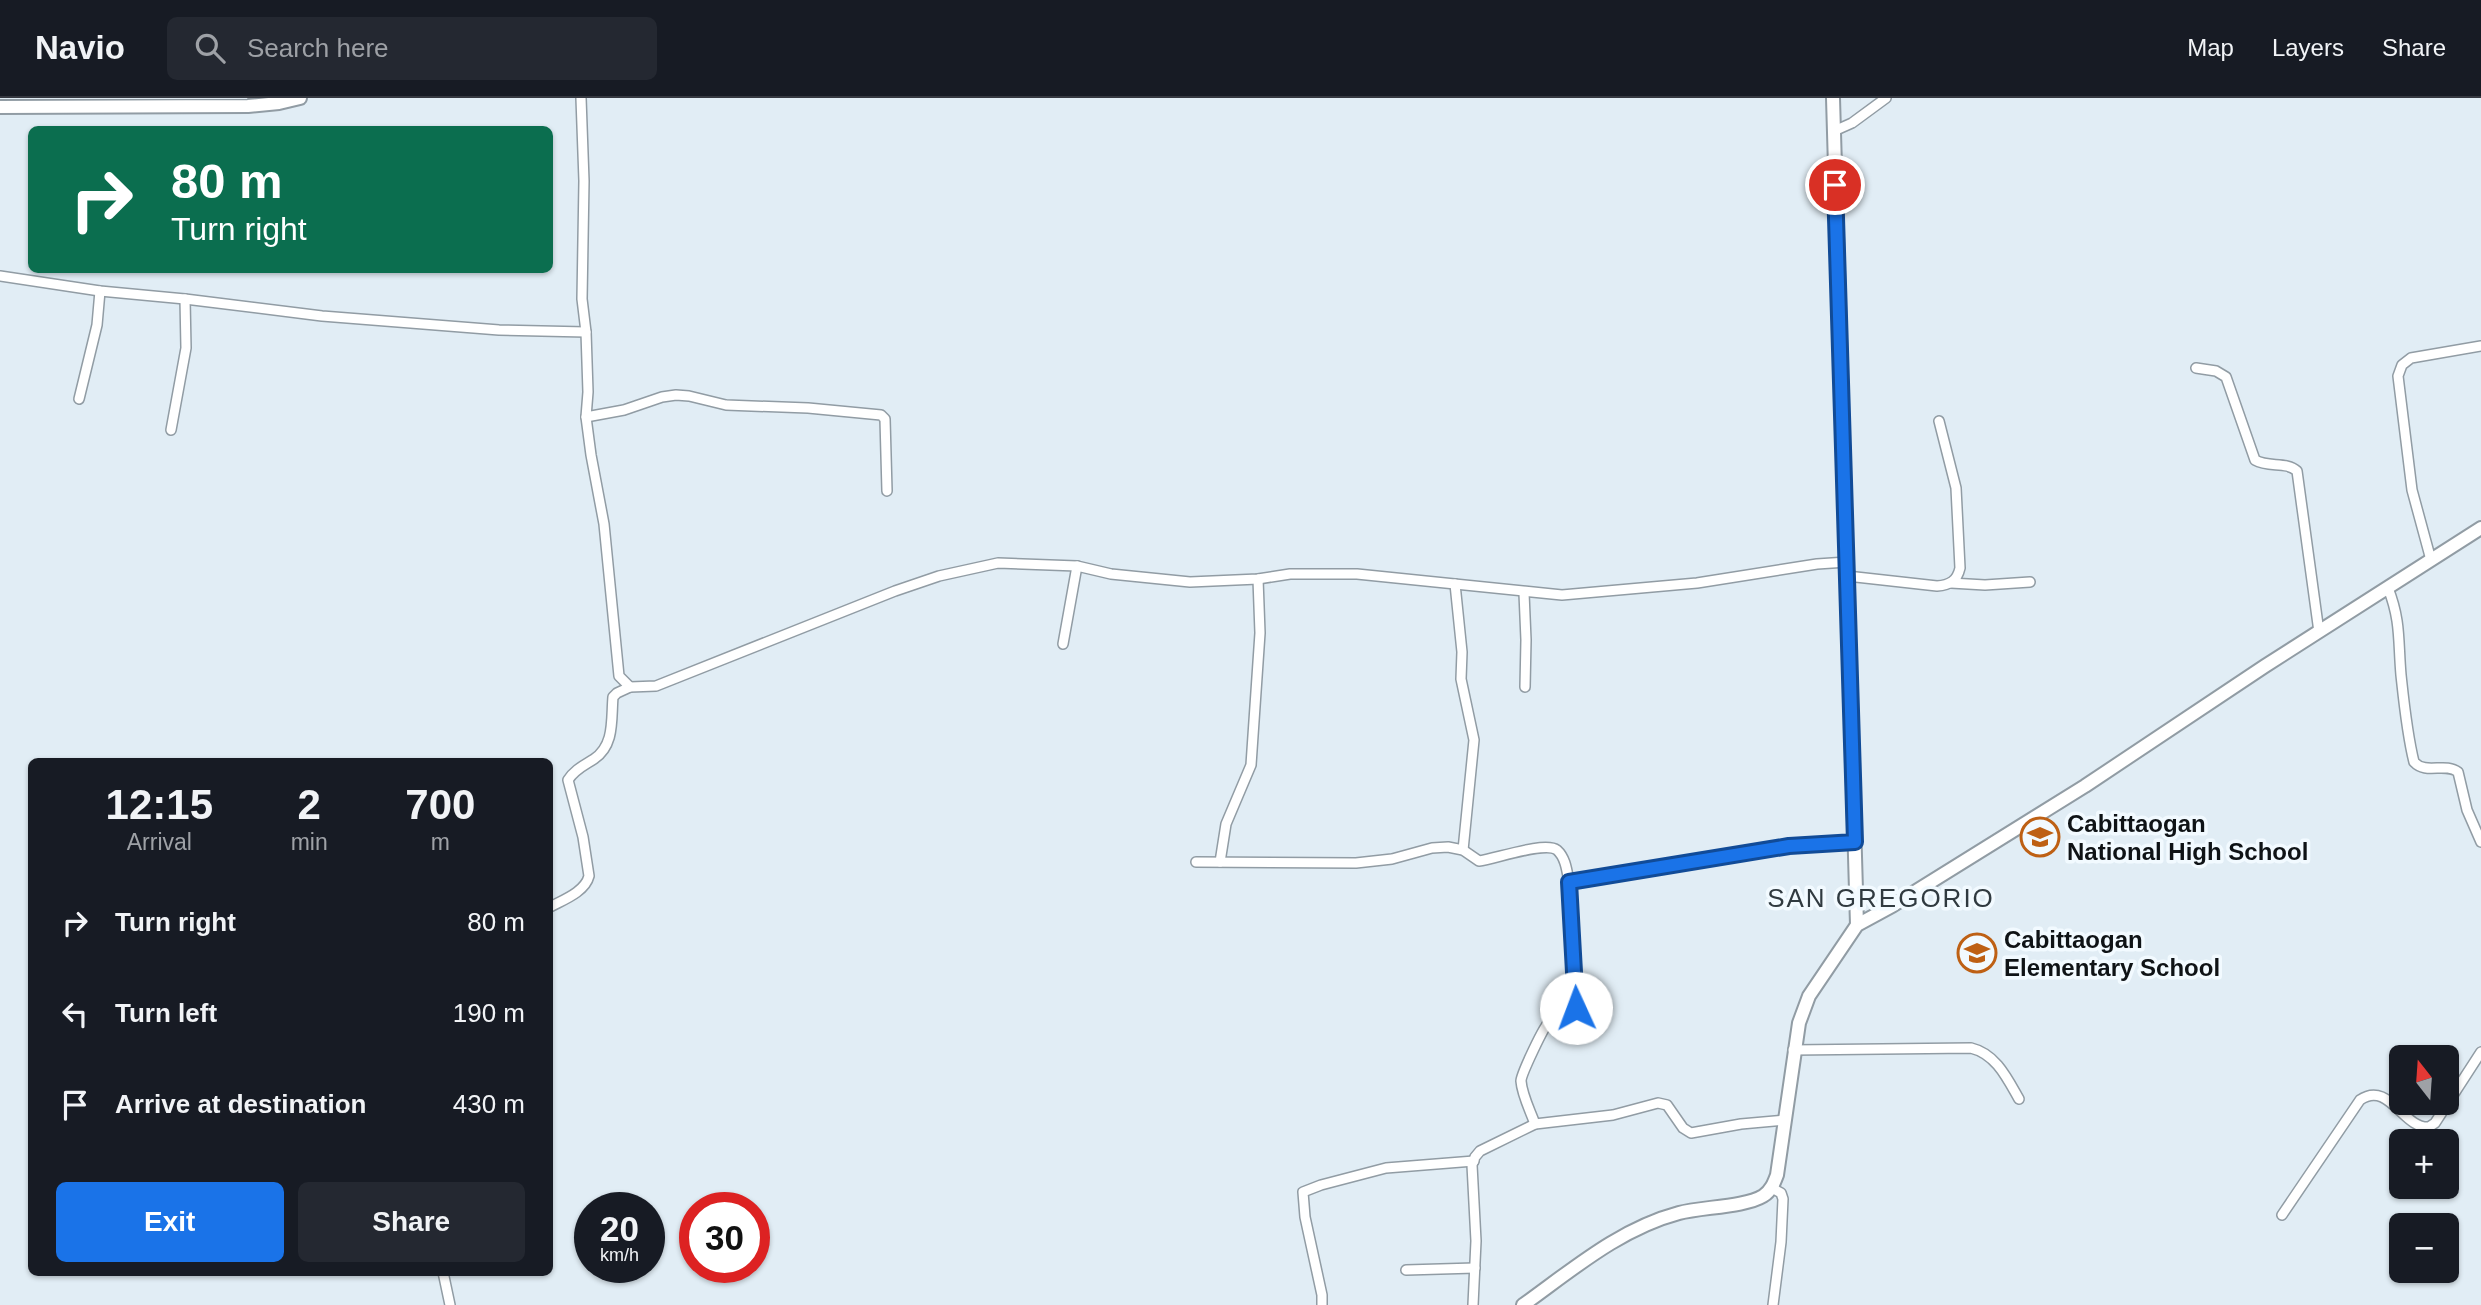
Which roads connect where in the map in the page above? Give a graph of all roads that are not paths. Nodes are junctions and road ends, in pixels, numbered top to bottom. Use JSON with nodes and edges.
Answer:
{"nodes":[{"id":1,"x":300,"y":98,"type":"edge"},
{"id":2,"x":581,"y":98,"type":"edge"},
{"id":3,"x":1833,"y":98,"type":"edge"},
{"id":4,"x":1886,"y":98,"type":"edge"},
{"id":5,"x":0,"y":107,"type":"edge"},
{"id":6,"x":1834,"y":131,"type":"junction"},
{"id":7,"x":0,"y":276,"type":"edge"},
{"id":8,"x":100,"y":291,"type":"junction"},
{"id":9,"x":186,"y":299,"type":"junction"},
{"id":10,"x":586,"y":332,"type":"junction"},
{"id":11,"x":2481,"y":346,"type":"edge"},
{"id":12,"x":2196,"y":368,"type":"dead end"},
{"id":13,"x":79,"y":399,"type":"dead end"},
{"id":14,"x":586,"y":416,"type":"junction"},
{"id":15,"x":1939,"y":421,"type":"dead end"},
{"id":16,"x":170,"y":430,"type":"dead end"},
{"id":17,"x":887,"y":491,"type":"dead end"},
{"id":18,"x":2481,"y":527,"type":"edge"},
{"id":19,"x":2431,"y":561,"type":"junction"},
{"id":20,"x":1847,"y":562,"type":"junction"},
{"id":21,"x":1077,"y":566,"type":"junction"},
{"id":22,"x":1847,"y":576,"type":"junction"},
{"id":23,"x":1258,"y":579,"type":"junction"},
{"id":24,"x":2029,"y":582,"type":"dead end"},
{"id":25,"x":1951,"y":583,"type":"junction"},
{"id":26,"x":1455,"y":584,"type":"junction"},
{"id":27,"x":2388,"y":589,"type":"junction"},
{"id":28,"x":1524,"y":593,"type":"junction"},
{"id":29,"x":2319,"y":632,"type":"junction"},
{"id":30,"x":1063,"y":644,"type":"dead end"},
{"id":31,"x":630,"y":687,"type":"junction"},
{"id":32,"x":1525,"y":687,"type":"dead end"},
{"id":33,"x":1855,"y":842,"type":"junction"},
{"id":34,"x":2481,"y":842,"type":"edge"},
{"id":35,"x":1463,"y":850,"type":"junction"},
{"id":36,"x":1196,"y":862,"type":"dead end"},
{"id":37,"x":1220,"y":862,"type":"junction"},
{"id":38,"x":1569,"y":882,"type":"junction"},
{"id":39,"x":553,"y":906,"type":"edge"},
{"id":40,"x":1857,"y":925,"type":"junction"},
{"id":41,"x":1793,"y":1050,"type":"junction"},
{"id":42,"x":2481,"y":1052,"type":"edge"},
{"id":43,"x":2019,"y":1099,"type":"dead end"},
{"id":44,"x":1785,"y":1120,"type":"junction"},
{"id":45,"x":1535,"y":1124,"type":"junction"},
{"id":46,"x":1474,"y":1161,"type":"junction"},
{"id":47,"x":1772,"y":1188,"type":"junction"},
{"id":48,"x":2282,"y":1215,"type":"dead end"},
{"id":49,"x":1475,"y":1268,"type":"junction"},
{"id":50,"x":1406,"y":1270,"type":"dead end"},
{"id":51,"x":444,"y":1276,"type":"edge"},
{"id":52,"x":450,"y":1305,"type":"edge"},
{"id":53,"x":1322,"y":1305,"type":"edge"},
{"id":54,"x":1473,"y":1305,"type":"edge"},
{"id":55,"x":1523,"y":1305,"type":"edge"},
{"id":56,"x":1773,"y":1305,"type":"edge"}],
"edges":[{"from":1,"to":5,"type":"street"},
{"from":2,"to":10,"type":"street"},
{"from":3,"to":6,"type":"street"},
{"from":4,"to":6,"type":"street"},
{"from":6,"to":20,"type":"street"},
{"from":7,"to":8,"type":"street"},
{"from":8,"to":9,"type":"street"},
{"from":8,"to":13,"type":"street"},
{"from":9,"to":10,"type":"street"},
{"from":9,"to":16,"type":"street"},
{"from":10,"to":14,"type":"street"},
{"from":11,"to":19,"type":"street"},
{"from":12,"to":29,"type":"street"},
{"from":14,"to":17,"type":"street"},
{"from":14,"to":31,"type":"street"},
{"from":15,"to":25,"type":"street"},
{"from":18,"to":19,"type":"street"},
{"from":19,"to":27,"type":"street"},
{"from":20,"to":22,"type":"street"},
{"from":20,"to":28,"type":"street"},
{"from":21,"to":23,"type":"street"},
{"from":21,"to":30,"type":"street"},
{"from":21,"to":31,"type":"street"},
{"from":22,"to":25,"type":"street"},
{"from":22,"to":33,"type":"street"},
{"from":23,"to":26,"type":"street"},
{"from":23,"to":37,"type":"street"},
{"from":24,"to":25,"type":"street"},
{"from":26,"to":28,"type":"street"},
{"from":26,"to":35,"type":"street"},
{"from":27,"to":29,"type":"street"},
{"from":27,"to":34,"type":"street"},
{"from":28,"to":32,"type":"street"},
{"from":29,"to":40,"type":"street"},
{"from":31,"to":39,"type":"street"},
{"from":33,"to":38,"type":"street"},
{"from":33,"to":40,"type":"street"},
{"from":35,"to":37,"type":"street"},
{"from":35,"to":38,"type":"street"},
{"from":36,"to":37,"type":"street"},
{"from":38,"to":45,"type":"street"},
{"from":40,"to":41,"type":"street"},
{"from":41,"to":43,"type":"street"},
{"from":41,"to":44,"type":"street"},
{"from":42,"to":48,"type":"street"},
{"from":44,"to":45,"type":"street"},
{"from":44,"to":47,"type":"street"},
{"from":45,"to":46,"type":"street"},
{"from":46,"to":49,"type":"street"},
{"from":46,"to":53,"type":"street"},
{"from":47,"to":55,"type":"street"},
{"from":47,"to":56,"type":"street"},
{"from":49,"to":50,"type":"street"},
{"from":49,"to":54,"type":"street"},
{"from":51,"to":52,"type":"street"}]}
